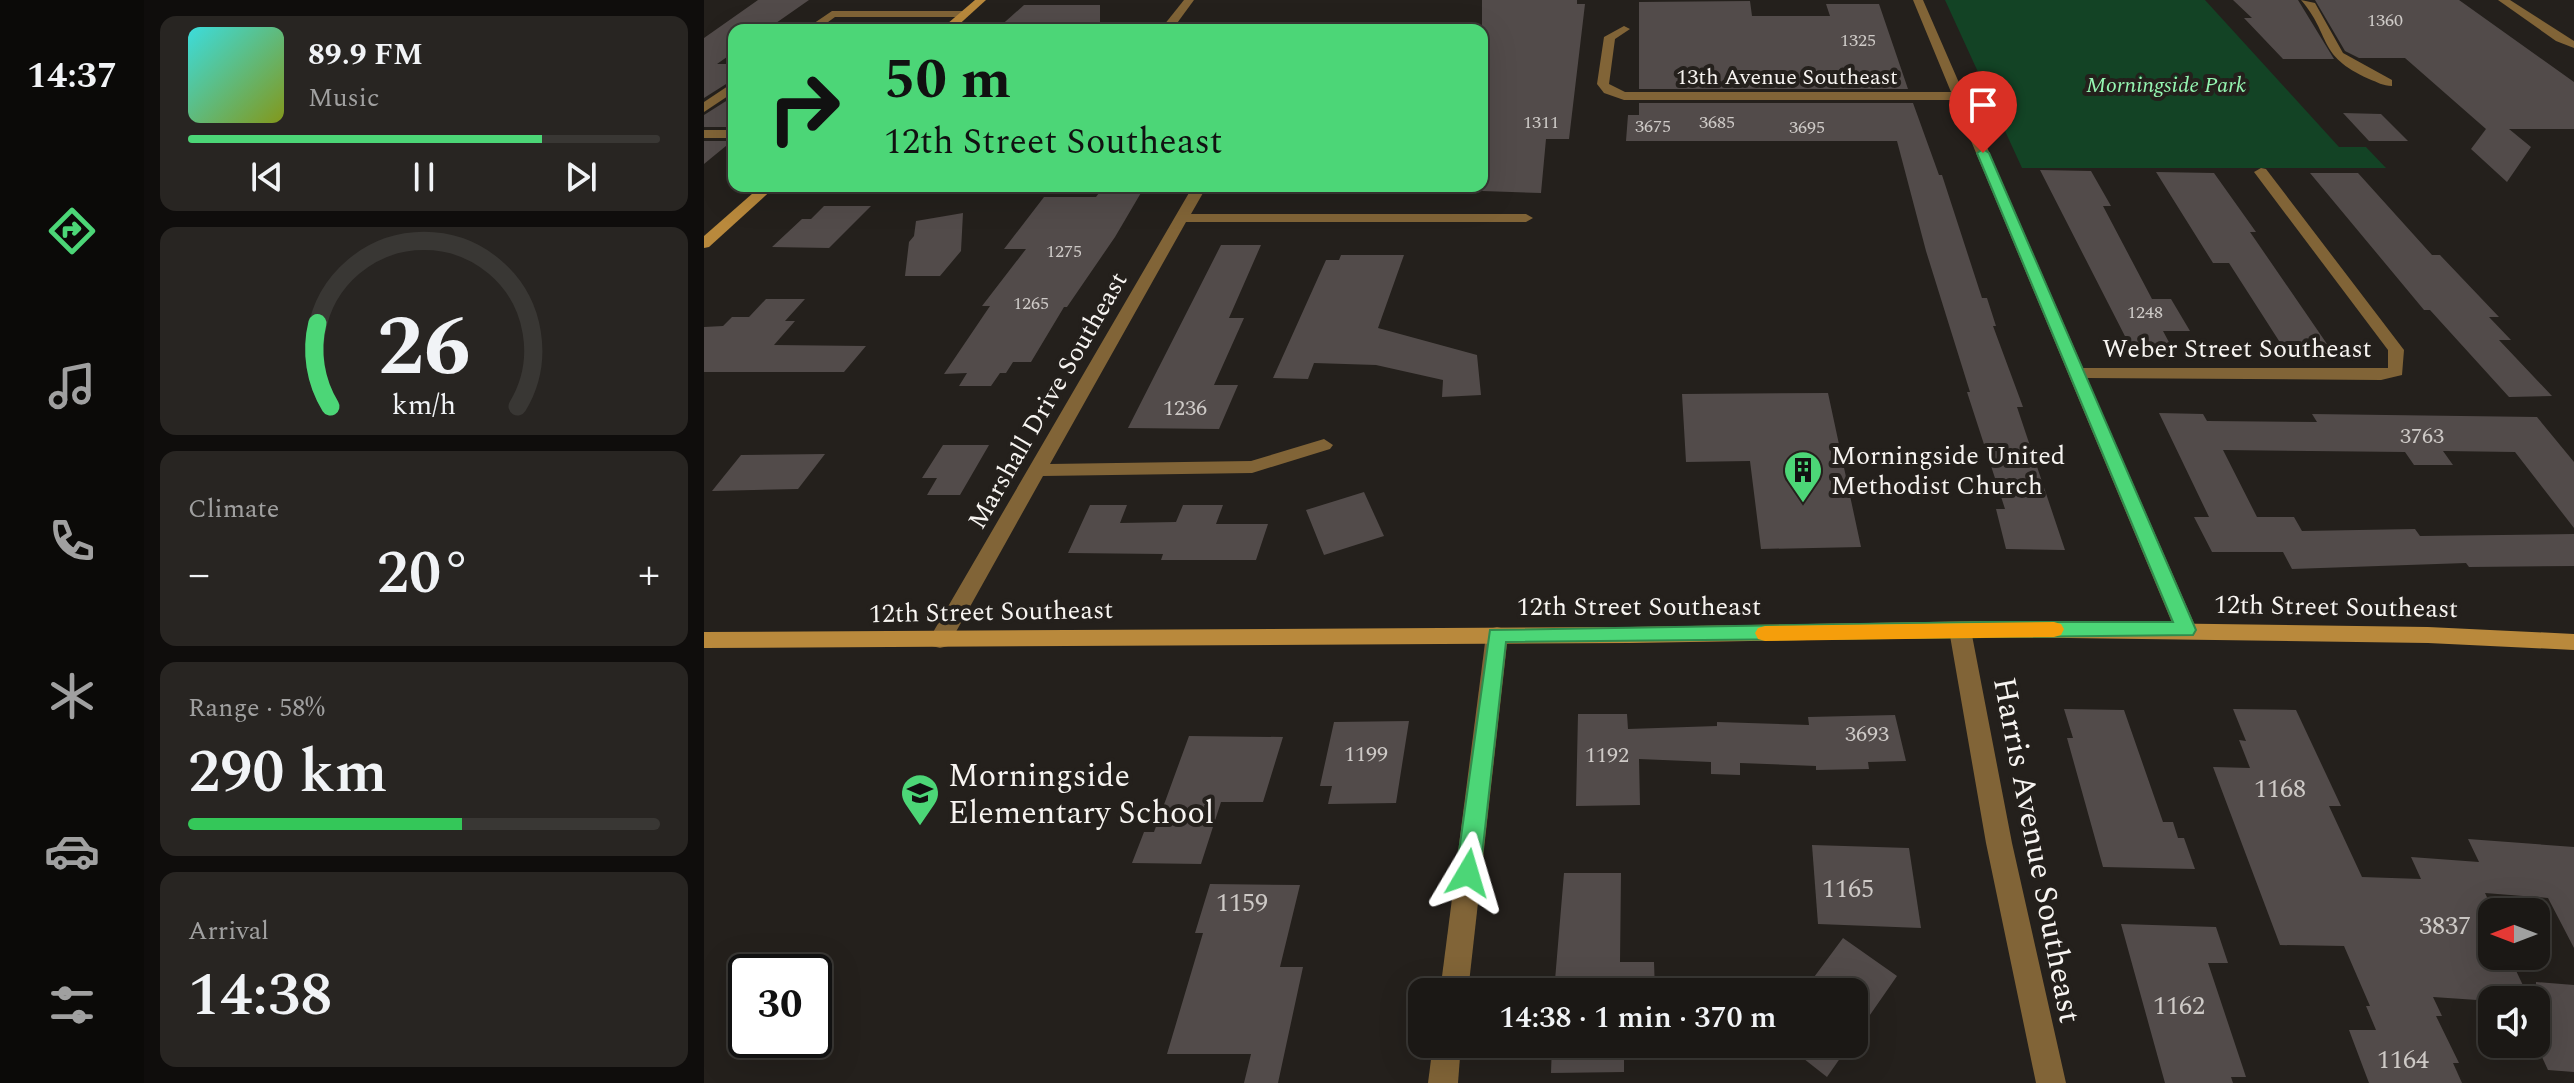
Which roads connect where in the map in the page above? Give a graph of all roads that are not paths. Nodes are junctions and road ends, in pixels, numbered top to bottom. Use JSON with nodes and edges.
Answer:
{"nodes":[{"id":1,"x":981,"y":0,"type":"edge"},
{"id":2,"x":1189,"y":0,"type":"edge"},
{"id":3,"x":1918,"y":0,"type":"edge"},
{"id":4,"x":2306,"y":0,"type":"edge"},
{"id":5,"x":2503,"y":0,"type":"edge"},
{"id":6,"x":964,"y":14,"type":"junction"},
{"id":7,"x":818,"y":24,"type":"edge"},
{"id":8,"x":953,"y":24,"type":"edge"},
{"id":9,"x":1171,"y":24,"type":"edge"},
{"id":10,"x":1624,"y":29,"type":"dead end"},
{"id":11,"x":2574,"y":45,"type":"edge"},
{"id":12,"x":2388,"y":83,"type":"dead end"},
{"id":13,"x":728,"y":90,"type":"edge"},
{"id":14,"x":1960,"y":96,"type":"junction"},
{"id":15,"x":704,"y":108,"type":"edge"},
{"id":16,"x":704,"y":134,"type":"edge"},
{"id":17,"x":728,"y":134,"type":"edge"},
{"id":18,"x":2261,"y":172,"type":"dead end"},
{"id":19,"x":762,"y":192,"type":"edge"},
{"id":20,"x":1196,"y":192,"type":"edge"},
{"id":21,"x":1181,"y":218,"type":"junction"},
{"id":22,"x":1526,"y":218,"type":"dead end"},
{"id":23,"x":704,"y":244,"type":"edge"},
{"id":24,"x":2077,"y":373,"type":"junction"},
{"id":25,"x":1324,"y":445,"type":"dead end"},
{"id":26,"x":1035,"y":470,"type":"junction"},
{"id":27,"x":1960,"y":630,"type":"junction"},
{"id":28,"x":2186,"y":630,"type":"junction"},
{"id":29,"x":1497,"y":635,"type":"junction"},
{"id":30,"x":704,"y":640,"type":"edge"},
{"id":31,"x":940,"y":640,"type":"junction"},
{"id":32,"x":2574,"y":642,"type":"edge"},
{"id":33,"x":1456,"y":978,"type":"edge"},
{"id":34,"x":1446,"y":1058,"type":"edge"},
{"id":35,"x":1443,"y":1083,"type":"edge"},
{"id":36,"x":2051,"y":1083,"type":"edge"}],
"edges":[{"from":1,"to":6,"type":"main road"},
{"from":2,"to":9,"type":"street"},
{"from":3,"to":14,"type":"street"},
{"from":4,"to":12,"type":"street"},
{"from":5,"to":11,"type":"street"},
{"from":6,"to":7,"type":"street"},
{"from":6,"to":8,"type":"main road"},
{"from":10,"to":14,"type":"street","name":"13th Avenue Southeast"},
{"from":13,"to":15,"type":"street"},
{"from":14,"to":24,"type":"street"},
{"from":16,"to":17,"type":"street"},
{"from":18,"to":24,"type":"street","name":"Weber Street Southeast"},
{"from":19,"to":23,"type":"main road"},
{"from":20,"to":21,"type":"street","name":"Marshall Drive Southeast"},
{"from":21,"to":22,"type":"street"},
{"from":21,"to":26,"type":"street","name":"Marshall Drive Southeast"},
{"from":24,"to":28,"type":"street"},
{"from":25,"to":26,"type":"street"},
{"from":26,"to":31,"type":"street","name":"Marshall Drive Southeast"},
{"from":27,"to":28,"type":"main road","name":"12th Street Southeast"},
{"from":27,"to":29,"type":"main road","name":"12th Street Southeast"},
{"from":27,"to":36,"type":"street","name":"Harris Avenue Southeast"},
{"from":28,"to":32,"type":"main road","name":"12th Street Southeast"},
{"from":29,"to":31,"type":"main road","name":"12th Street Southeast"},
{"from":29,"to":33,"type":"street"},
{"from":30,"to":31,"type":"main road","name":"12th Street Southeast"},
{"from":34,"to":35,"type":"street"}]}
